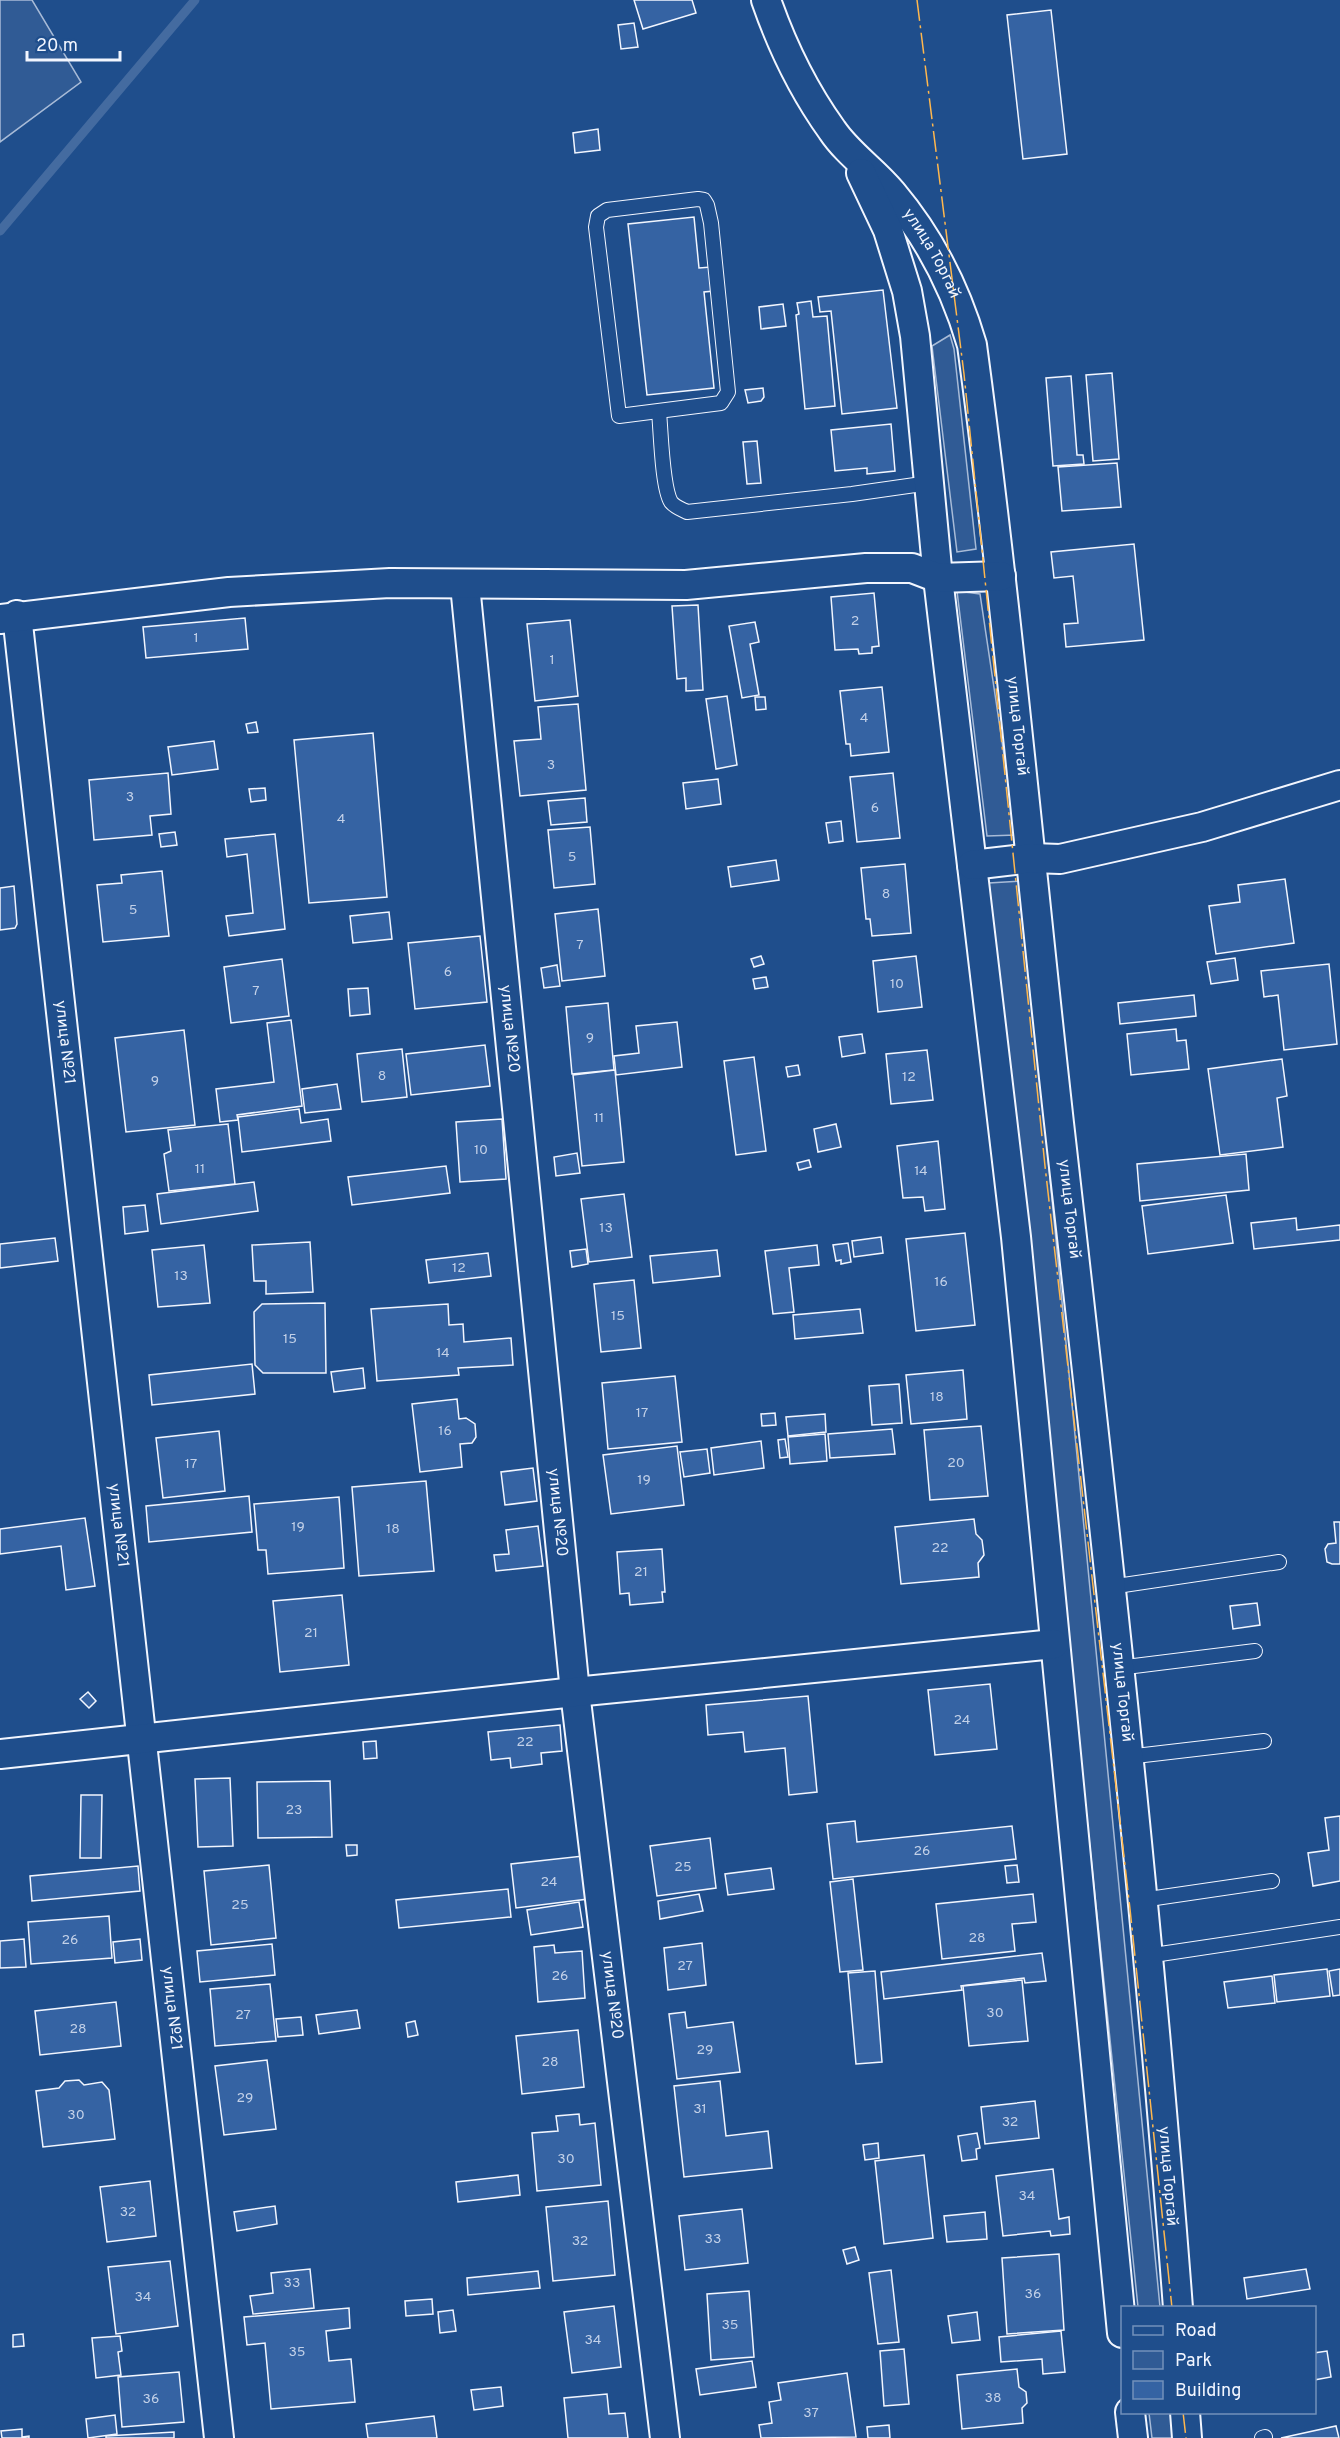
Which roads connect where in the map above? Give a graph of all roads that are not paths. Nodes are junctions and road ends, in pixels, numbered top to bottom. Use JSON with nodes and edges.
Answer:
{"nodes":[{"id":1,"x":766,"y":0,"type":"edge"},
{"id":2,"x":850,"y":152,"type":"junction"},
{"id":3,"x":658,"y":412,"type":"junction"},
{"id":4,"x":929,"y":483,"type":"junction"},
{"id":5,"x":1000,"y":576,"type":"junction"},
{"id":6,"x":938,"y":578,"type":"junction"},
{"id":7,"x":465,"y":585,"type":"junction"},
{"id":8,"x":9,"y":617,"type":"edge"},
{"id":9,"x":1340,"y":785,"type":"edge"},
{"id":10,"x":1032,"y":858,"type":"junction"},
{"id":11,"x":972,"y":866,"type":"junction"},
{"id":12,"x":1279,"y":1562,"type":"dead end"},
{"id":13,"x":1110,"y":1587,"type":"junction"},
{"id":14,"x":1054,"y":1644,"type":"junction"},
{"id":15,"x":1255,"y":1652,"type":"dead end"},
{"id":16,"x":1118,"y":1668,"type":"junction"},
{"id":17,"x":575,"y":1692,"type":"junction"},
{"id":18,"x":142,"y":1739,"type":"junction"},
{"id":19,"x":1264,"y":1741,"type":"dead end"},
{"id":20,"x":0,"y":1754,"type":"edge"},
{"id":21,"x":1127,"y":1757,"type":"junction"},
{"id":22,"x":1272,"y":1881,"type":"dead end"},
{"id":23,"x":1142,"y":1900,"type":"junction"},
{"id":24,"x":1340,"y":1927,"type":"edge"},
{"id":25,"x":1147,"y":1956,"type":"junction"},
{"id":26,"x":1178,"y":2306,"type":"edge"},
{"id":27,"x":1121,"y":2322,"type":"edge"},
{"id":28,"x":1131,"y":2414,"type":"edge"},
{"id":29,"x":1185,"y":2414,"type":"edge"},
{"id":30,"x":219,"y":2438,"type":"edge"},
{"id":31,"x":665,"y":2438,"type":"edge"},
{"id":32,"x":1133,"y":2438,"type":"edge"},
{"id":33,"x":1186,"y":2438,"type":"edge"}],
"edges":[{"from":1,"to":2,"type":"street","name":"улица Торгай"},
{"from":2,"to":4,"type":"street","name":"улица Торгай"},
{"from":2,"to":5,"type":"street","name":"улица Торгай"},
{"from":3,"to":3,"type":"lane"},
{"from":3,"to":4,"type":"lane"},
{"from":4,"to":6,"type":"street","name":"улица Торгай"},
{"from":5,"to":6,"type":"street"},
{"from":5,"to":10,"type":"street","name":"улица Торгай"},
{"from":6,"to":7,"type":"street"},
{"from":6,"to":11,"type":"street","name":"улица Торгай"},
{"from":7,"to":8,"type":"street"},
{"from":7,"to":17,"type":"street","name":"улица №20"},
{"from":8,"to":18,"type":"street","name":"улица №21"},
{"from":9,"to":10,"type":"street"},
{"from":10,"to":11,"type":"street"},
{"from":10,"to":13,"type":"street","name":"улица Торгай"},
{"from":11,"to":14,"type":"street","name":"улица Торгай"},
{"from":12,"to":13,"type":"lane"},
{"from":13,"to":16,"type":"street","name":"улица Торгай"},
{"from":14,"to":17,"type":"street"},
{"from":14,"to":27,"type":"street","name":"улица Торгай"},
{"from":15,"to":16,"type":"lane"},
{"from":16,"to":21,"type":"street","name":"улица Торгай"},
{"from":17,"to":18,"type":"street"},
{"from":17,"to":31,"type":"street","name":"улица №20"},
{"from":18,"to":20,"type":"street"},
{"from":18,"to":30,"type":"street","name":"улица №21"},
{"from":19,"to":21,"type":"lane"},
{"from":21,"to":23,"type":"street","name":"улица Торгай"},
{"from":22,"to":23,"type":"lane"},
{"from":23,"to":25,"type":"street","name":"улица Торгай"},
{"from":24,"to":25,"type":"lane"},
{"from":25,"to":26,"type":"street","name":"улица Торгай"},
{"from":28,"to":32,"type":"street"},
{"from":29,"to":33,"type":"street"}]}
